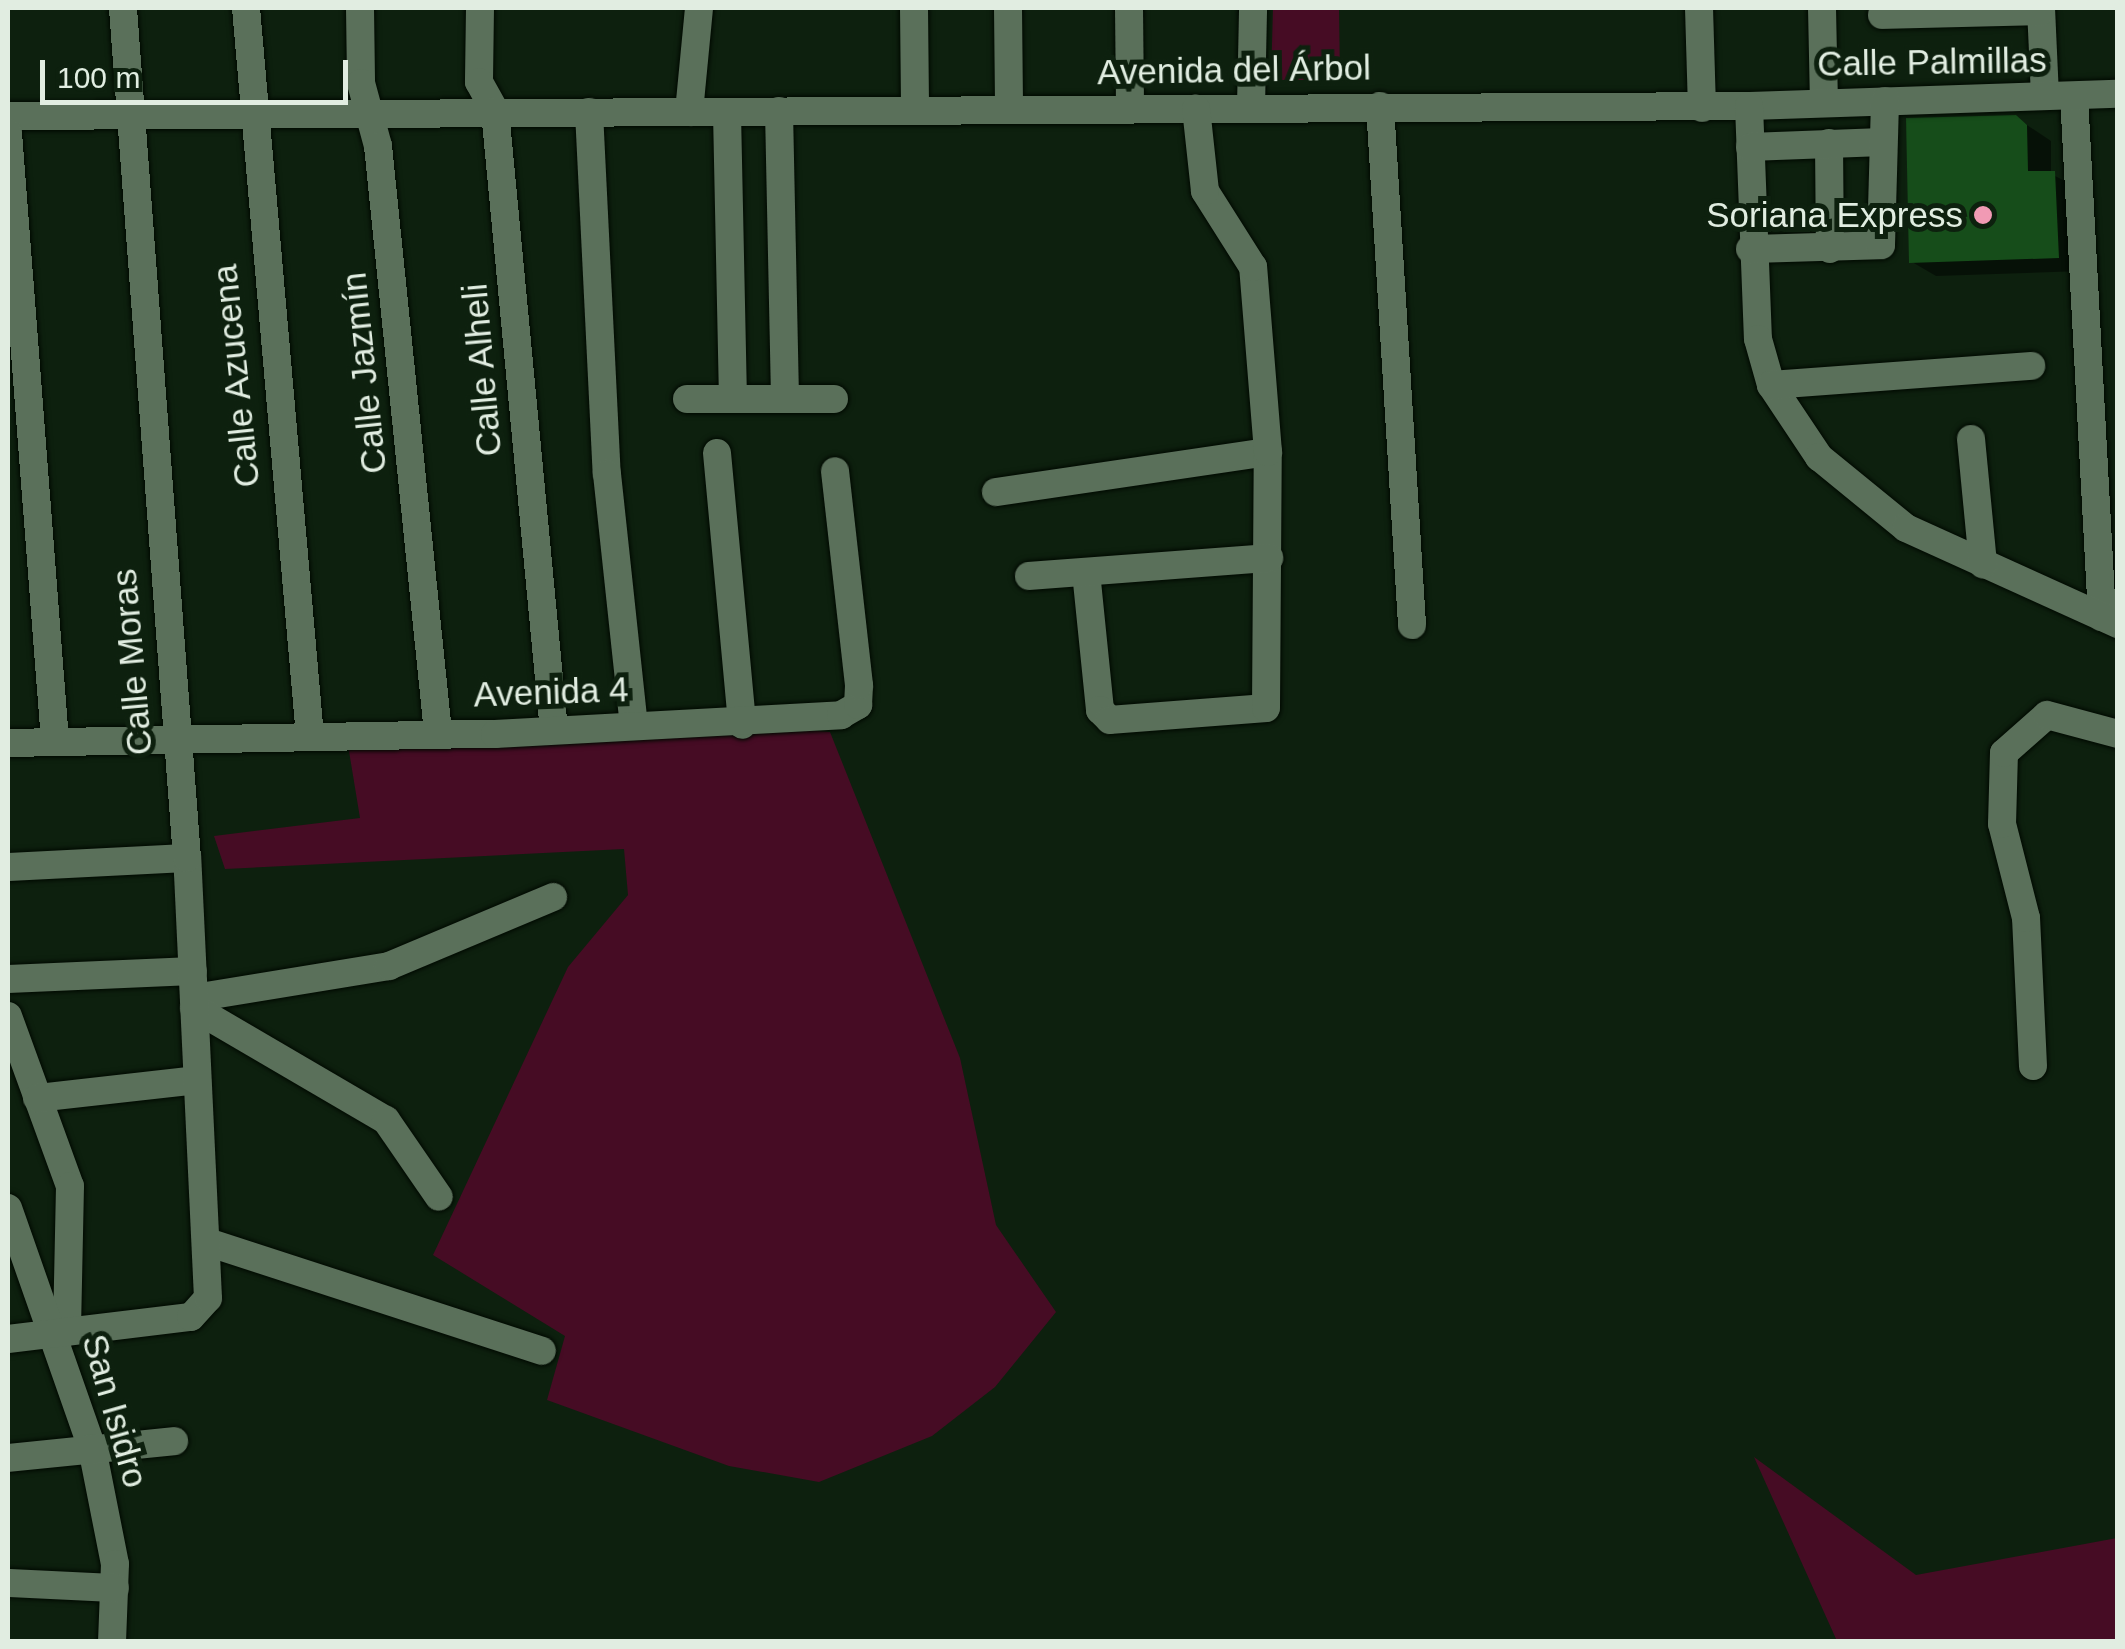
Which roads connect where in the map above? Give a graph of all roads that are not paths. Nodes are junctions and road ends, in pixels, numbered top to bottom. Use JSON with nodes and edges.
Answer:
{"nodes":[{"id":1,"x":123,"y":8,"type":"edge"},
{"id":2,"x":246,"y":8,"type":"edge"},
{"id":3,"x":360,"y":8,"type":"edge"},
{"id":4,"x":480,"y":8,"type":"edge"},
{"id":5,"x":699,"y":8,"type":"edge"},
{"id":6,"x":914,"y":8,"type":"edge"},
{"id":7,"x":1008,"y":8,"type":"edge"},
{"id":8,"x":1130,"y":8,"type":"edge"},
{"id":9,"x":1253,"y":8,"type":"edge"},
{"id":10,"x":1699,"y":8,"type":"edge"},
{"id":11,"x":1822,"y":8,"type":"edge"},
{"id":12,"x":2042,"y":9,"type":"edge"},
{"id":13,"x":1882,"y":16,"type":"dead end"},
{"id":14,"x":2118,"y":94,"type":"edge"},
{"id":15,"x":2045,"y":96,"type":"junction"},
{"id":16,"x":2074,"y":96,"type":"junction"},
{"id":17,"x":1885,"y":100,"type":"junction"},
{"id":18,"x":1824,"y":101,"type":"junction"},
{"id":19,"x":1380,"y":106,"type":"junction"},
{"id":20,"x":1749,"y":106,"type":"junction"},
{"id":21,"x":368,"y":107,"type":"junction"},
{"id":22,"x":1251,"y":107,"type":"junction"},
{"id":23,"x":1196,"y":108,"type":"junction"},
{"id":24,"x":1702,"y":108,"type":"junction"},
{"id":25,"x":915,"y":109,"type":"junction"},
{"id":26,"x":1130,"y":109,"type":"junction"},
{"id":27,"x":248,"y":110,"type":"junction"},
{"id":28,"x":1009,"y":110,"type":"junction"},
{"id":29,"x":495,"y":111,"type":"junction"},
{"id":30,"x":779,"y":111,"type":"junction"},
{"id":31,"x":126,"y":112,"type":"junction"},
{"id":32,"x":590,"y":112,"type":"junction"},
{"id":33,"x":689,"y":112,"type":"junction"},
{"id":34,"x":727,"y":112,"type":"junction"},
{"id":35,"x":8,"y":116,"type":"edge"},
{"id":36,"x":8,"y":133,"type":"edge"},
{"id":37,"x":1882,"y":142,"type":"junction"},
{"id":38,"x":1829,"y":143,"type":"junction"},
{"id":39,"x":1750,"y":147,"type":"junction"},
{"id":40,"x":1750,"y":249,"type":"junction"},
{"id":41,"x":1830,"y":249,"type":"junction"},
{"id":42,"x":2031,"y":366,"type":"dead end"},
{"id":43,"x":1771,"y":385,"type":"junction"},
{"id":44,"x":785,"y":396,"type":"junction"},
{"id":45,"x":733,"y":397,"type":"junction"},
{"id":46,"x":687,"y":399,"type":"dead end"},
{"id":47,"x":834,"y":399,"type":"dead end"},
{"id":48,"x":1971,"y":439,"type":"dead end"},
{"id":49,"x":1268,"y":452,"type":"junction"},
{"id":50,"x":718,"y":453,"type":"dead end"},
{"id":51,"x":834,"y":471,"type":"dead end"},
{"id":52,"x":996,"y":492,"type":"dead end"},
{"id":53,"x":1269,"y":558,"type":"junction"},
{"id":54,"x":1983,"y":564,"type":"junction"},
{"id":55,"x":1086,"y":572,"type":"junction"},
{"id":56,"x":1029,"y":576,"type":"dead end"},
{"id":57,"x":2110,"y":620,"type":"edge"},
{"id":58,"x":1412,"y":625,"type":"dead end"},
{"id":59,"x":742,"y":725,"type":"junction"},
{"id":60,"x":634,"y":726,"type":"junction"},
{"id":61,"x":554,"y":730,"type":"junction"},
{"id":62,"x":438,"y":732,"type":"junction"},
{"id":63,"x":2118,"y":734,"type":"edge"},
{"id":64,"x":310,"y":736,"type":"junction"},
{"id":65,"x":55,"y":741,"type":"junction"},
{"id":66,"x":176,"y":741,"type":"junction"},
{"id":67,"x":8,"y":743,"type":"edge"},
{"id":68,"x":186,"y":858,"type":"junction"},
{"id":69,"x":8,"y":867,"type":"edge"},
{"id":70,"x":553,"y":896,"type":"dead end"},
{"id":71,"x":8,"y":980,"type":"edge"},
{"id":72,"x":194,"y":992,"type":"junction"},
{"id":73,"x":8,"y":1016,"type":"edge"},
{"id":74,"x":2033,"y":1066,"type":"dead end"},
{"id":75,"x":197,"y":1080,"type":"junction"},
{"id":76,"x":37,"y":1098,"type":"junction"},
{"id":77,"x":439,"y":1198,"type":"dead end"},
{"id":78,"x":10,"y":1221,"type":"edge"},
{"id":79,"x":207,"y":1242,"type":"junction"},
{"id":80,"x":61,"y":1333,"type":"junction"},
{"id":81,"x":8,"y":1338,"type":"edge"},
{"id":82,"x":542,"y":1351,"type":"dead end"},
{"id":83,"x":174,"y":1440,"type":"dead end"},
{"id":84,"x":92,"y":1448,"type":"junction"},
{"id":85,"x":8,"y":1458,"type":"edge"},
{"id":86,"x":8,"y":1582,"type":"edge"},
{"id":87,"x":115,"y":1588,"type":"junction"},
{"id":88,"x":112,"y":1642,"type":"edge"}],
"edges":[{"from":1,"to":31,"type":"street","name":"Calle Moras"},
{"from":2,"to":27,"type":"street","name":"Calle Azucena"},
{"from":3,"to":21,"type":"street","name":"Calle Jazmín"},
{"from":4,"to":29,"type":"street","name":"Calle Alheli"},
{"from":5,"to":33,"type":"street"},
{"from":6,"to":25,"type":"street"},
{"from":7,"to":28,"type":"street"},
{"from":8,"to":26,"type":"street"},
{"from":9,"to":22,"type":"street"},
{"from":10,"to":24,"type":"street"},
{"from":11,"to":18,"type":"street"},
{"from":12,"to":13,"type":"street"},
{"from":12,"to":15,"type":"street"},
{"from":14,"to":16,"type":"street","name":"Calle Palmillas"},
{"from":15,"to":16,"type":"street","name":"Calle Palmillas"},
{"from":15,"to":17,"type":"street","name":"Calle Palmillas"},
{"from":16,"to":57,"type":"street"},
{"from":17,"to":18,"type":"street","name":"Calle Palmillas"},
{"from":17,"to":37,"type":"street"},
{"from":18,"to":20,"type":"street","name":"Calle Palmillas"},
{"from":19,"to":22,"type":"street","name":"Avenida del Árbol"},
{"from":19,"to":24,"type":"street","name":"Avenida del Árbol"},
{"from":19,"to":58,"type":"street"},
{"from":20,"to":24,"type":"street","name":"Avenida del Árbol"},
{"from":20,"to":39,"type":"street"},
{"from":21,"to":27,"type":"street","name":"Avenida del Árbol"},
{"from":21,"to":29,"type":"street","name":"Avenida del Árbol"},
{"from":21,"to":62,"type":"street","name":"Calle Jazmín"},
{"from":22,"to":23,"type":"street","name":"Avenida del Árbol"},
{"from":23,"to":26,"type":"street","name":"Avenida del Árbol"},
{"from":23,"to":49,"type":"street"},
{"from":25,"to":28,"type":"street","name":"Avenida del Árbol"},
{"from":25,"to":30,"type":"street","name":"Avenida del Árbol"},
{"from":26,"to":28,"type":"street","name":"Avenida del Árbol"},
{"from":27,"to":31,"type":"street","name":"Avenida del Árbol"},
{"from":27,"to":64,"type":"street","name":"Calle Azucena"},
{"from":29,"to":32,"type":"street","name":"Avenida del Árbol"},
{"from":29,"to":61,"type":"street","name":"Calle Alheli"},
{"from":30,"to":34,"type":"street","name":"Avenida del Árbol"},
{"from":30,"to":44,"type":"street"},
{"from":31,"to":35,"type":"street","name":"Avenida del Árbol"},
{"from":31,"to":66,"type":"street","name":"Calle Moras"},
{"from":32,"to":33,"type":"street","name":"Avenida del Árbol"},
{"from":32,"to":60,"type":"street"},
{"from":33,"to":34,"type":"street","name":"Avenida del Árbol"},
{"from":34,"to":45,"type":"street"},
{"from":36,"to":65,"type":"street"},
{"from":37,"to":38,"type":"street"},
{"from":37,"to":41,"type":"street"},
{"from":38,"to":39,"type":"street"},
{"from":38,"to":41,"type":"street"},
{"from":39,"to":40,"type":"street"},
{"from":40,"to":41,"type":"street"},
{"from":40,"to":43,"type":"street"},
{"from":42,"to":43,"type":"street"},
{"from":43,"to":54,"type":"street"},
{"from":44,"to":45,"type":"street"},
{"from":44,"to":47,"type":"street"},
{"from":45,"to":46,"type":"street"},
{"from":48,"to":54,"type":"street"},
{"from":49,"to":52,"type":"street"},
{"from":49,"to":53,"type":"street"},
{"from":50,"to":59,"type":"street"},
{"from":51,"to":59,"type":"street","name":"Avenida 4"},
{"from":53,"to":55,"type":"street"},
{"from":53,"to":55,"type":"street"},
{"from":54,"to":57,"type":"street"},
{"from":55,"to":56,"type":"street"},
{"from":59,"to":60,"type":"street","name":"Avenida 4"},
{"from":60,"to":61,"type":"street","name":"Avenida 4"},
{"from":61,"to":62,"type":"street","name":"Avenida 4"},
{"from":62,"to":64,"type":"street","name":"Avenida 4"},
{"from":63,"to":74,"type":"street"},
{"from":64,"to":66,"type":"street","name":"Avenida 4"},
{"from":65,"to":66,"type":"street","name":"Avenida 4"},
{"from":65,"to":67,"type":"street","name":"Avenida 4"},
{"from":66,"to":68,"type":"street","name":"Calle Moras"},
{"from":68,"to":69,"type":"street"},
{"from":68,"to":72,"type":"street","name":"Calle Moras"},
{"from":70,"to":72,"type":"street"},
{"from":71,"to":72,"type":"street"},
{"from":72,"to":75,"type":"street","name":"Calle Moras"},
{"from":72,"to":77,"type":"street"},
{"from":73,"to":76,"type":"street"},
{"from":75,"to":76,"type":"street"},
{"from":75,"to":79,"type":"street","name":"Calle Moras"},
{"from":76,"to":80,"type":"street"},
{"from":78,"to":80,"type":"street","name":"San Isidro"},
{"from":79,"to":80,"type":"street","name":"Calle Moras"},
{"from":79,"to":82,"type":"street"},
{"from":80,"to":81,"type":"street"},
{"from":80,"to":84,"type":"street","name":"San Isidro"},
{"from":83,"to":84,"type":"street"},
{"from":84,"to":85,"type":"street"},
{"from":84,"to":87,"type":"street","name":"San Isidro"},
{"from":86,"to":87,"type":"street"},
{"from":87,"to":88,"type":"street","name":"San Isidro"}]}
